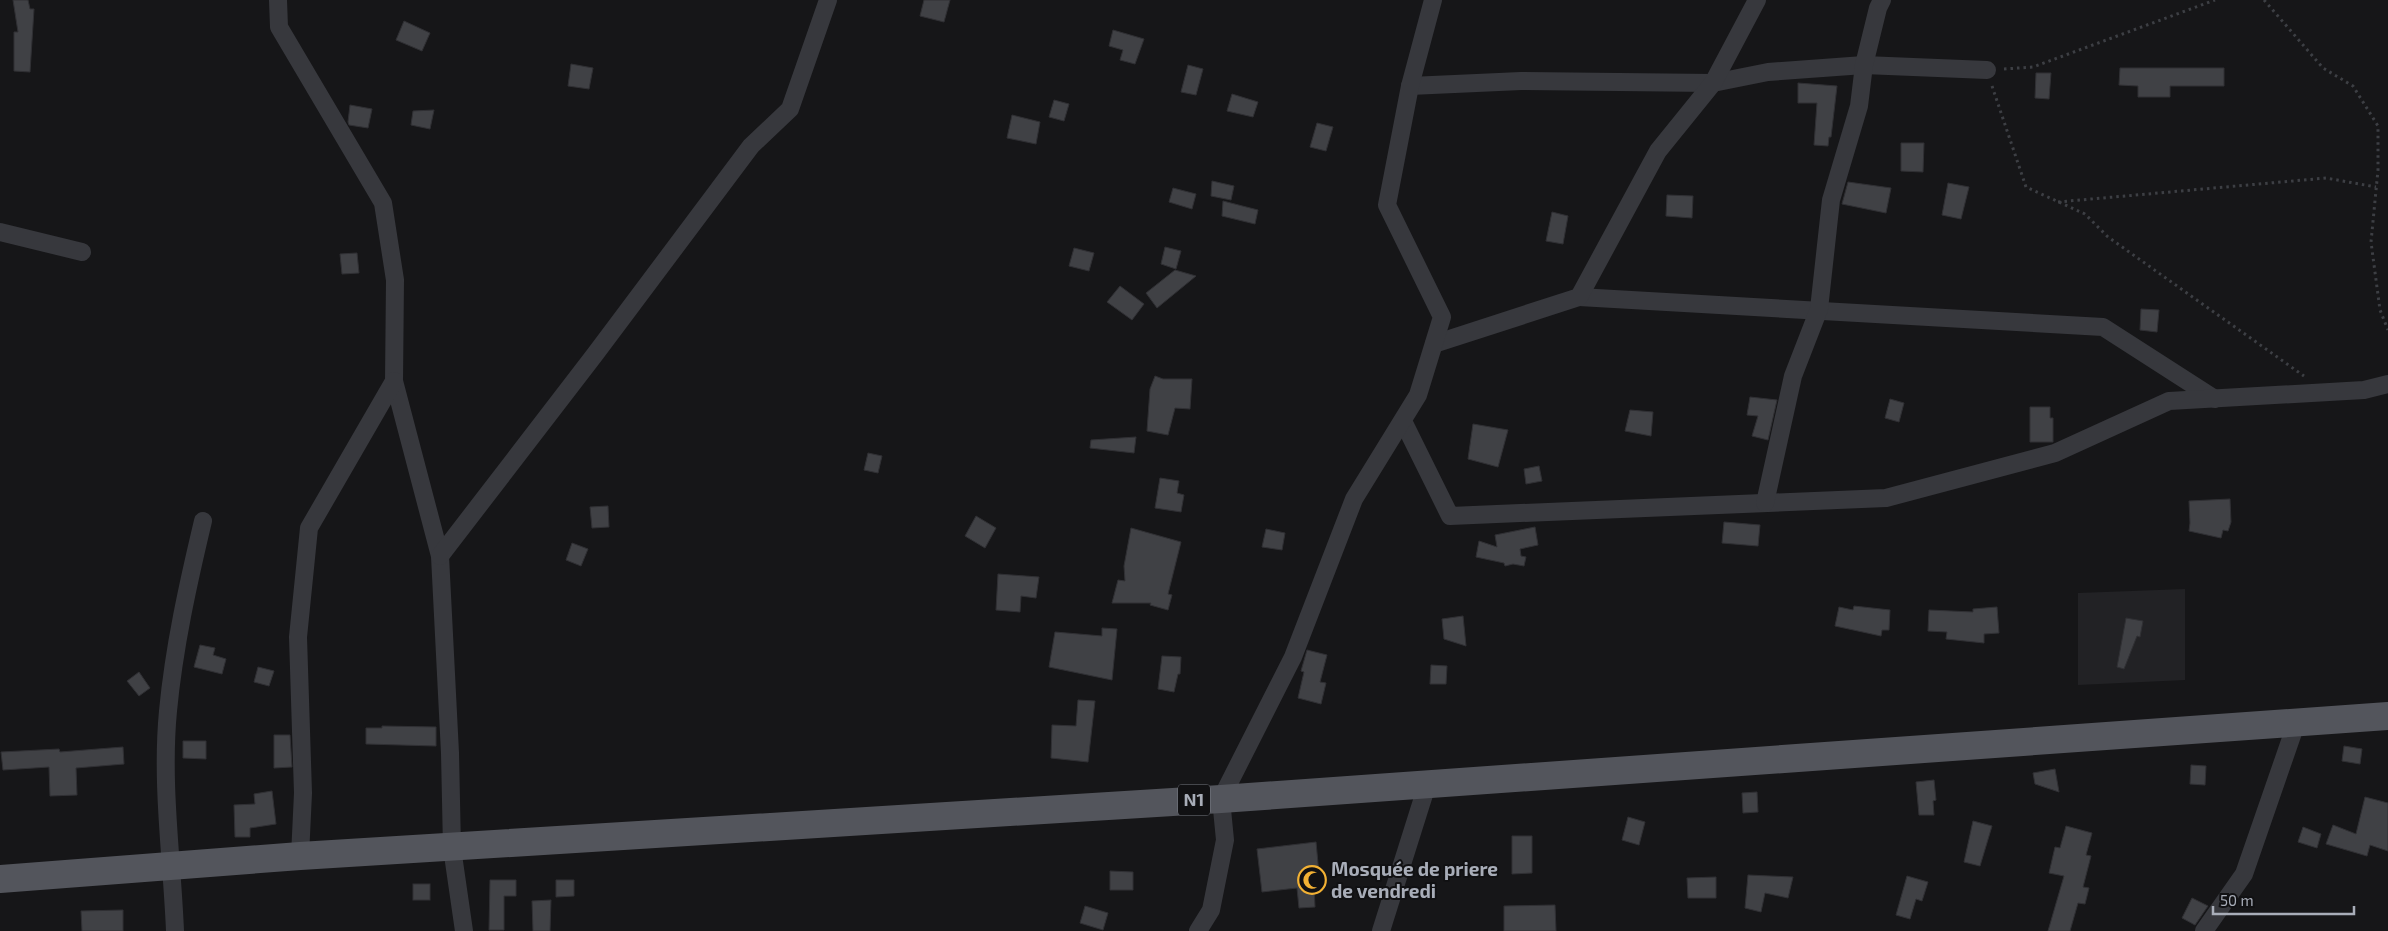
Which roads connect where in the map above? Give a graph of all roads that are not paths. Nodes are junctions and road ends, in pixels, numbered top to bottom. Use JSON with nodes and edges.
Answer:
{"nodes":[{"id":1,"x":278,"y":0,"type":"edge"},
{"id":2,"x":828,"y":0,"type":"edge"},
{"id":3,"x":1433,"y":0,"type":"edge"},
{"id":4,"x":1757,"y":0,"type":"edge"},
{"id":5,"x":1882,"y":0,"type":"edge"},
{"id":6,"x":1864,"y":65,"type":"junction"},
{"id":7,"x":1987,"y":70,"type":"road end"},
{"id":8,"x":1713,"y":83,"type":"junction"},
{"id":9,"x":1410,"y":86,"type":"junction"},
{"id":10,"x":0,"y":232,"type":"edge"},
{"id":11,"x":82,"y":252,"type":"dead end"},
{"id":12,"x":1579,"y":297,"type":"junction"},
{"id":13,"x":1819,"y":309,"type":"junction"},
{"id":14,"x":1434,"y":344,"type":"junction"},
{"id":15,"x":394,"y":380,"type":"junction"},
{"id":16,"x":2388,"y":384,"type":"edge"},
{"id":17,"x":2215,"y":398,"type":"junction"},
{"id":18,"x":1403,"y":421,"type":"junction"},
{"id":19,"x":1765,"y":503,"type":"junction"},
{"id":20,"x":203,"y":521,"type":"dead end"},
{"id":21,"x":440,"y":556,"type":"junction"},
{"id":22,"x":2388,"y":716,"type":"edge"},
{"id":23,"x":2297,"y":721,"type":"junction"},
{"id":24,"x":1427,"y":785,"type":"junction"},
{"id":25,"x":1221,"y":799,"type":"junction"},
{"id":26,"x":452,"y":848,"type":"junction"},
{"id":27,"x":300,"y":856,"type":"junction"},
{"id":28,"x":172,"y":866,"type":"junction"},
{"id":29,"x":0,"y":879,"type":"edge"},
{"id":30,"x":175,"y":931,"type":"edge"},
{"id":31,"x":464,"y":931,"type":"edge"},
{"id":32,"x":1198,"y":931,"type":"edge"},
{"id":33,"x":1381,"y":931,"type":"edge"},
{"id":34,"x":2204,"y":931,"type":"edge"}],
"edges":[{"from":1,"to":15,"type":"street"},
{"from":2,"to":21,"type":"street"},
{"from":3,"to":9,"type":"street"},
{"from":4,"to":8,"type":"street"},
{"from":5,"to":6,"type":"street"},
{"from":6,"to":7,"type":"street"},
{"from":6,"to":8,"type":"street"},
{"from":6,"to":13,"type":"street"},
{"from":8,"to":9,"type":"street"},
{"from":8,"to":12,"type":"street"},
{"from":9,"to":14,"type":"street"},
{"from":10,"to":11,"type":"street"},
{"from":12,"to":13,"type":"street"},
{"from":12,"to":14,"type":"street"},
{"from":13,"to":17,"type":"street"},
{"from":13,"to":19,"type":"street"},
{"from":14,"to":18,"type":"street"},
{"from":15,"to":21,"type":"street"},
{"from":15,"to":27,"type":"street"},
{"from":16,"to":17,"type":"street"},
{"from":17,"to":19,"type":"street"},
{"from":18,"to":19,"type":"street"},
{"from":18,"to":25,"type":"street"},
{"from":20,"to":28,"type":"street"},
{"from":21,"to":26,"type":"street"},
{"from":22,"to":23,"type":"main road","number":"N1"},
{"from":23,"to":24,"type":"main road","number":"N1"},
{"from":23,"to":34,"type":"street"},
{"from":24,"to":25,"type":"main road","number":"N1"},
{"from":24,"to":33,"type":"street"},
{"from":25,"to":26,"type":"main road","number":"N1"},
{"from":25,"to":32,"type":"street"},
{"from":26,"to":27,"type":"main road","number":"N1"},
{"from":26,"to":31,"type":"street"},
{"from":27,"to":28,"type":"main road","number":"N1"},
{"from":28,"to":29,"type":"main road","number":"N1"},
{"from":28,"to":30,"type":"street"}]}
